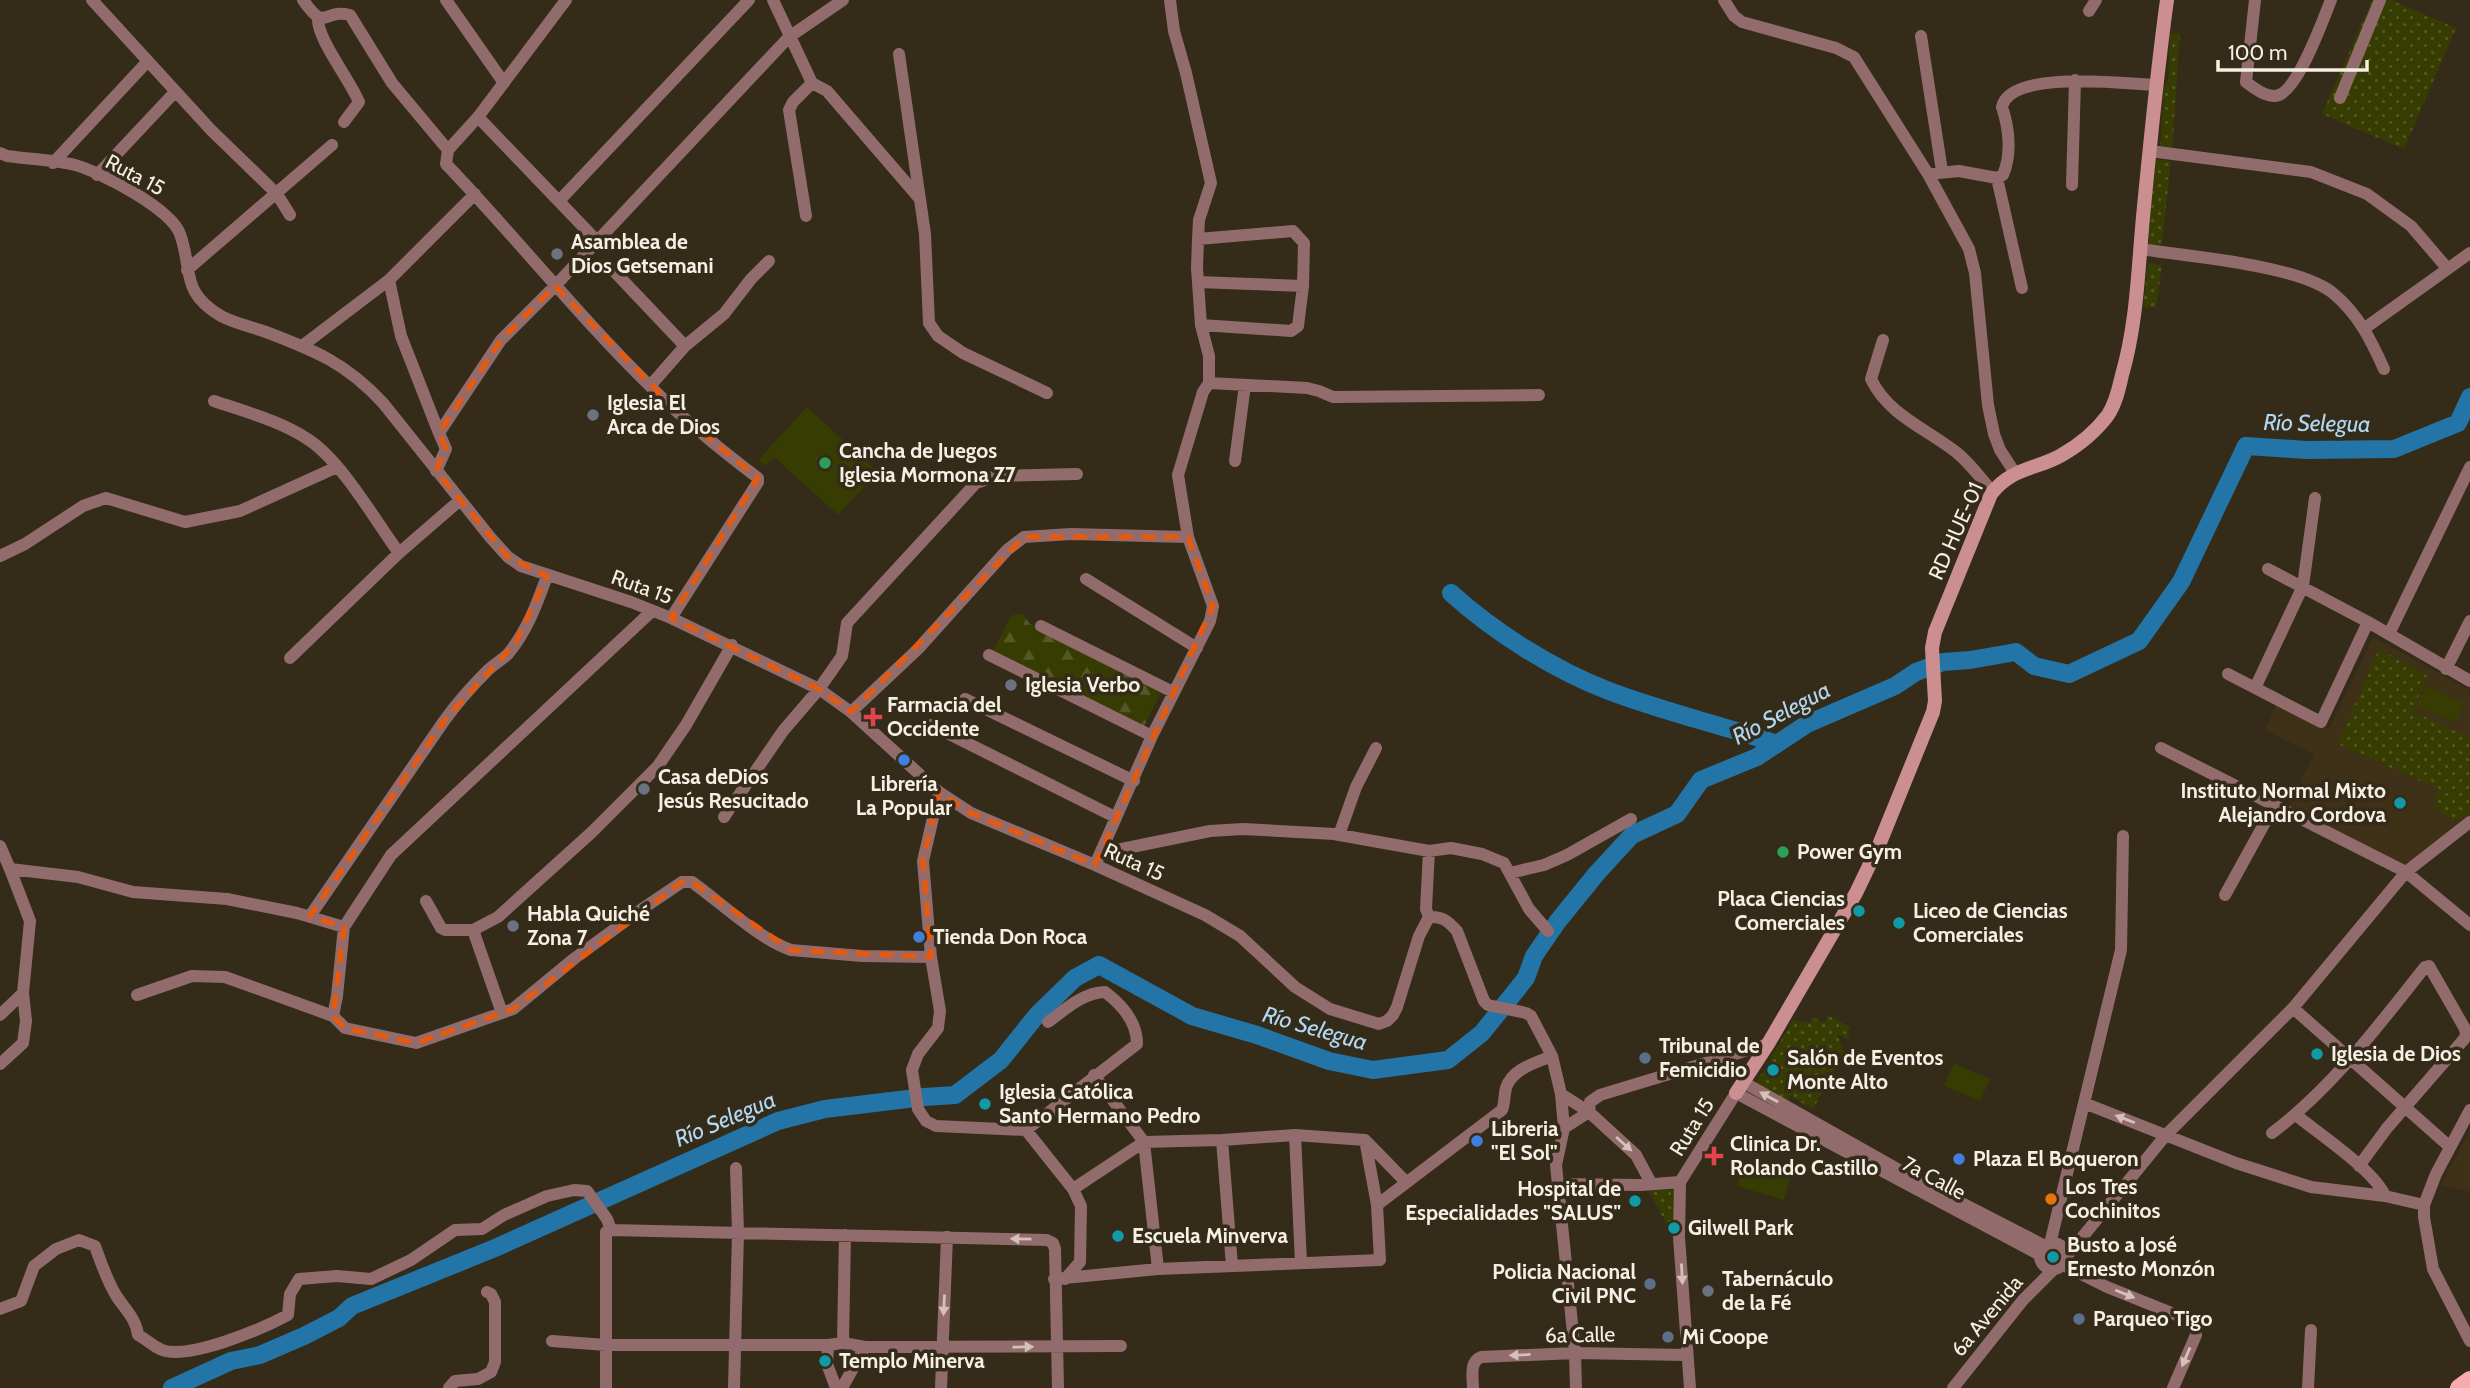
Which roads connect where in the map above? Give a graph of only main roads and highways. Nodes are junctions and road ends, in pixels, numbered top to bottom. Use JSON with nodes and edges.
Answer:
{"nodes":[{"id":1,"x":2470,"y":1380,"type":"edge"},
{"id":2,"x":2459,"y":1388,"type":"edge"}],
"edges":[{"from":1,"to":2,"type":"main road"}]}
